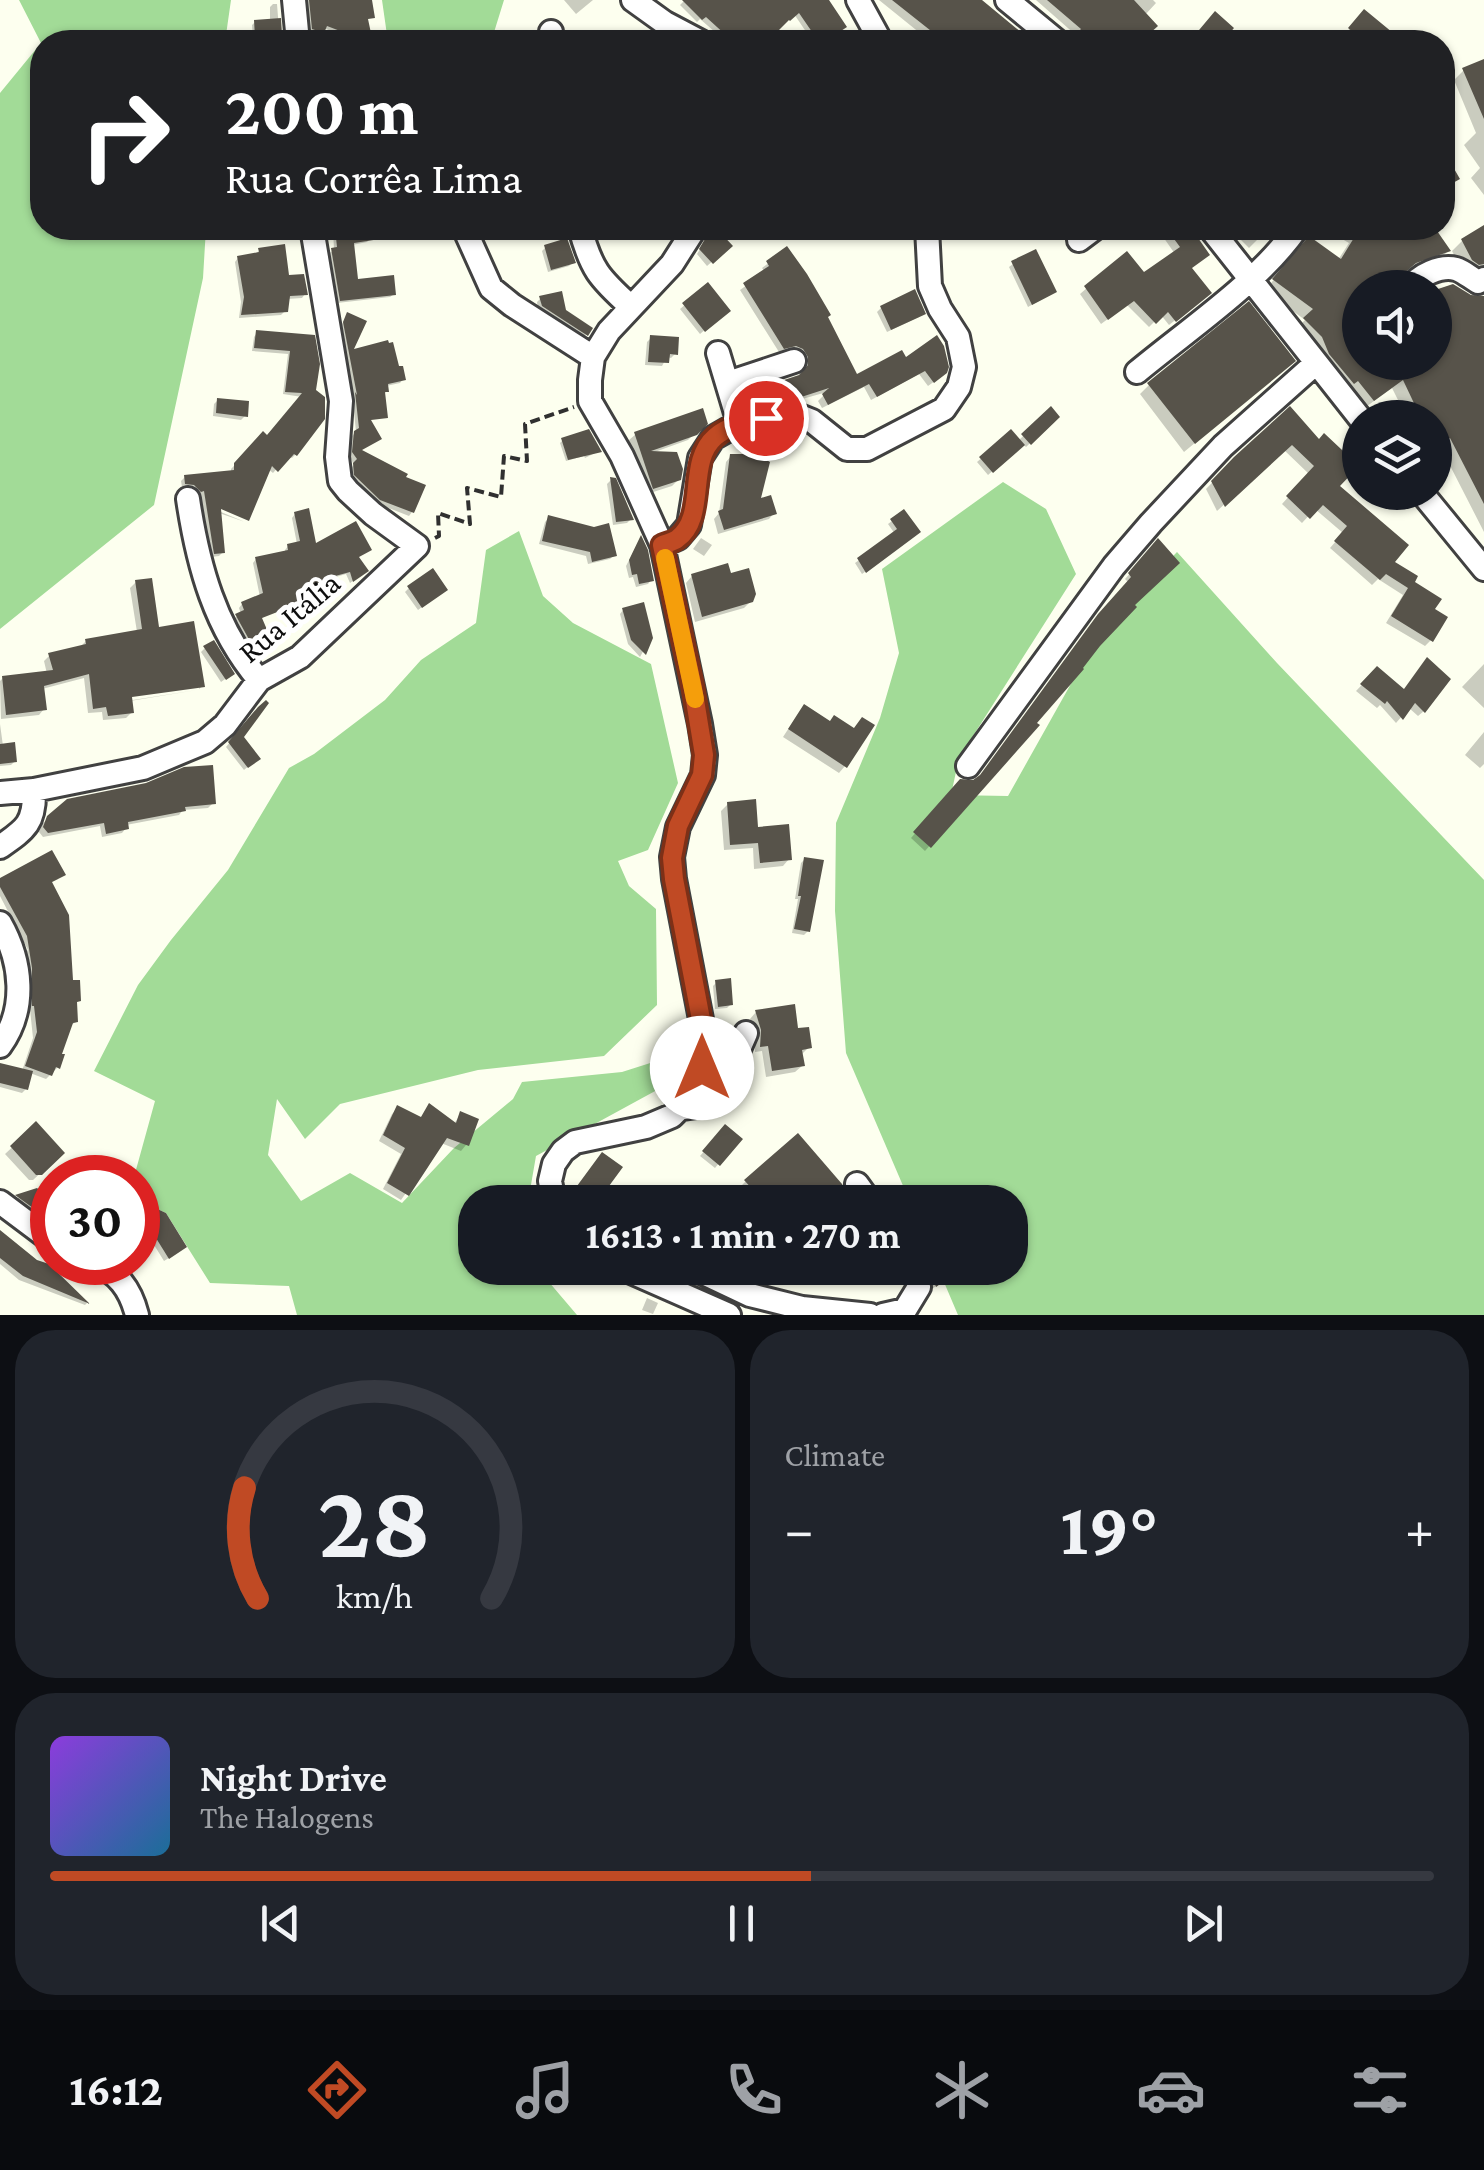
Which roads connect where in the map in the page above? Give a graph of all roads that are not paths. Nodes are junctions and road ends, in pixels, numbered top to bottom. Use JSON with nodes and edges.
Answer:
{"nodes":[{"id":1,"x":294,"y":0,"type":"edge"},
{"id":2,"x":633,"y":0,"type":"edge"},
{"id":3,"x":858,"y":0,"type":"edge"},
{"id":4,"x":1008,"y":0,"type":"edge"},
{"id":5,"x":297,"y":30,"type":"edge"},
{"id":6,"x":678,"y":30,"type":"edge"},
{"id":7,"x":874,"y":30,"type":"edge"},
{"id":8,"x":1044,"y":30,"type":"edge"},
{"id":9,"x":314,"y":240,"type":"edge"},
{"id":10,"x":469,"y":240,"type":"edge"},
{"id":11,"x":583,"y":240,"type":"edge"},
{"id":12,"x":687,"y":240,"type":"edge"},
{"id":13,"x":927,"y":240,"type":"edge"},
{"id":14,"x":1217,"y":240,"type":"edge"},
{"id":15,"x":1289,"y":240,"type":"edge"},
{"id":16,"x":1440,"y":270,"type":"edge"},
{"id":17,"x":1484,"y":279,"type":"edge"},
{"id":18,"x":1244,"y":285,"type":"junction"},
{"id":19,"x":630,"y":306,"type":"junction"},
{"id":20,"x":718,"y":353,"type":"dead end"},
{"id":21,"x":593,"y":357,"type":"junction"},
{"id":22,"x":794,"y":361,"type":"dead end"},
{"id":23,"x":1316,"y":363,"type":"junction"},
{"id":24,"x":1137,"y":372,"type":"dead end"},
{"id":25,"x":728,"y":383,"type":"junction"},
{"id":26,"x":1346,"y":400,"type":"edge"},
{"id":27,"x":742,"y":422,"type":"junction"},
{"id":28,"x":188,"y":500,"type":"dead end"},
{"id":29,"x":1436,"y":510,"type":"edge"},
{"id":30,"x":662,"y":545,"type":"junction"},
{"id":31,"x":1484,"y":569,"type":"edge"},
{"id":32,"x":259,"y":680,"type":"junction"},
{"id":33,"x":968,"y":766,"type":"dead end"},
{"id":34,"x":34,"y":790,"type":"junction"},
{"id":35,"x":0,"y":793,"type":"edge"},
{"id":36,"x":0,"y":847,"type":"edge"},
{"id":37,"x":0,"y":924,"type":"edge"},
{"id":38,"x":746,"y":1034,"type":"dead end"},
{"id":39,"x":0,"y":1046,"type":"edge"},
{"id":40,"x":679,"y":1108,"type":"junction"},
{"id":41,"x":551,"y":1185,"type":"edge"},
{"id":42,"x":0,"y":1202,"type":"edge"},
{"id":43,"x":30,"y":1224,"type":"edge"},
{"id":44,"x":125,"y":1285,"type":"edge"},
{"id":45,"x":664,"y":1285,"type":"edge"},
{"id":46,"x":729,"y":1285,"type":"edge"},
{"id":47,"x":918,"y":1285,"type":"edge"},
{"id":48,"x":137,"y":1315,"type":"edge"},
{"id":49,"x":729,"y":1315,"type":"edge"},
{"id":50,"x":870,"y":1315,"type":"edge"},
{"id":51,"x":882,"y":1315,"type":"edge"}],
"edges":[{"from":1,"to":5,"type":"street"},
{"from":2,"to":6,"type":"street"},
{"from":3,"to":7,"type":"street"},
{"from":4,"to":8,"type":"street"},
{"from":9,"to":32,"type":"street","name":"Rua Itália"},
{"from":10,"to":21,"type":"street"},
{"from":11,"to":19,"type":"street"},
{"from":12,"to":19,"type":"street"},
{"from":13,"to":27,"type":"street"},
{"from":14,"to":18,"type":"street"},
{"from":15,"to":18,"type":"street"},
{"from":16,"to":17,"type":"street"},
{"from":18,"to":23,"type":"street"},
{"from":18,"to":24,"type":"street"},
{"from":19,"to":21,"type":"street"},
{"from":20,"to":25,"type":"street"},
{"from":21,"to":30,"type":"street"},
{"from":22,"to":25,"type":"street"},
{"from":23,"to":26,"type":"street"},
{"from":23,"to":33,"type":"street"},
{"from":25,"to":27,"type":"street"},
{"from":27,"to":30,"type":"street"},
{"from":28,"to":32,"type":"street"},
{"from":29,"to":31,"type":"street"},
{"from":30,"to":40,"type":"street"},
{"from":32,"to":34,"type":"street","name":"Rua Itália"},
{"from":34,"to":35,"type":"street","name":"Rua Itália"},
{"from":34,"to":36,"type":"street"},
{"from":37,"to":39,"type":"street"},
{"from":38,"to":40,"type":"street"},
{"from":40,"to":41,"type":"street"},
{"from":42,"to":43,"type":"street"},
{"from":44,"to":48,"type":"street"},
{"from":45,"to":49,"type":"street"},
{"from":46,"to":50,"type":"street"},
{"from":47,"to":51,"type":"street"}]}
